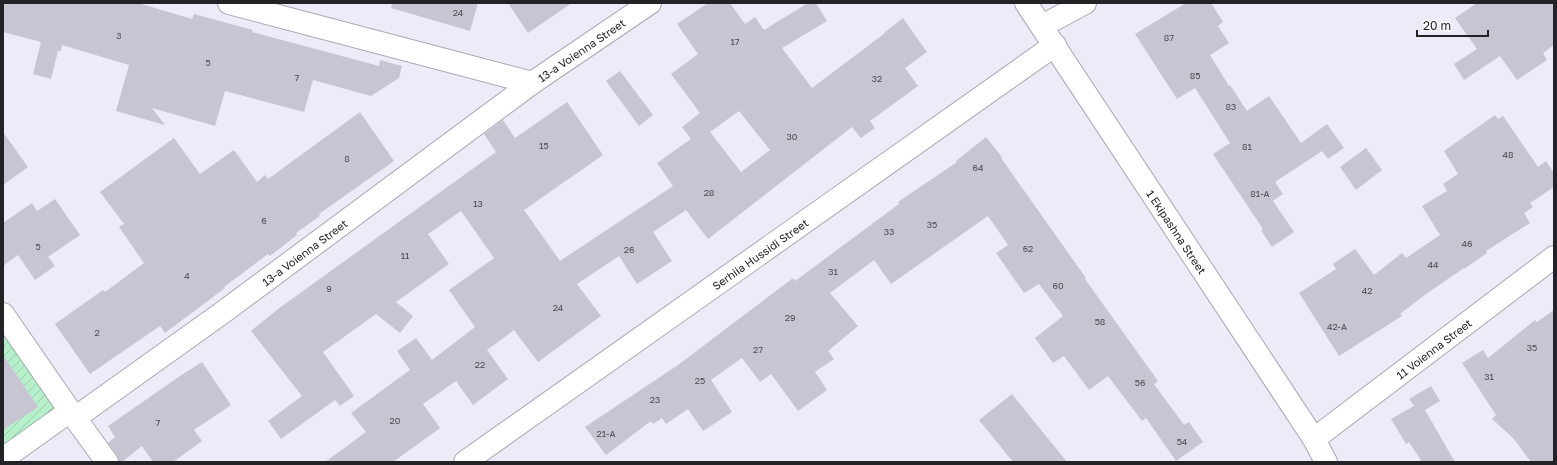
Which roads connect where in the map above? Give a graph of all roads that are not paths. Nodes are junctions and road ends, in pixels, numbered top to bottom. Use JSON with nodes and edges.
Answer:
{"nodes":[{"id":1,"x":229,"y":3,"type":"edge"},
{"id":2,"x":650,"y":3,"type":"edge"},
{"id":3,"x":1026,"y":3,"type":"edge"},
{"id":4,"x":1085,"y":3,"type":"edge"},
{"id":5,"x":1042,"y":26,"type":"junction"},
{"id":6,"x":1055,"y":46,"type":"junction"},
{"id":7,"x":532,"y":83,"type":"junction"},
{"id":8,"x":1554,"y":257,"type":"edge"},
{"id":9,"x":3,"y":314,"type":"edge"},
{"id":10,"x":73,"y":415,"type":"junction"},
{"id":11,"x":1314,"y":439,"type":"junction"},
{"id":12,"x":3,"y":459,"type":"edge"},
{"id":13,"x":107,"y":462,"type":"edge"},
{"id":14,"x":465,"y":462,"type":"edge"},
{"id":15,"x":1326,"y":462,"type":"edge"}],
"edges":[{"from":1,"to":7,"type":"street","name":"13-a Voienna Street"},
{"from":2,"to":7,"type":"street","name":"13-a Voienna Street"},
{"from":3,"to":5,"type":"street","name":"1 Ekipashna Street"},
{"from":4,"to":5,"type":"street"},
{"from":5,"to":6,"type":"street","name":"1 Ekipashna Street"},
{"from":6,"to":11,"type":"street","name":"1 Ekipashna Street"},
{"from":6,"to":14,"type":"street","name":"Serhiia Hussidi Street"},
{"from":7,"to":10,"type":"street","name":"13-a Voienna Street"},
{"from":8,"to":11,"type":"street","name":"11 Voienna Street"},
{"from":9,"to":10,"type":"street"},
{"from":10,"to":12,"type":"street","name":"13-a Voienna Street"},
{"from":10,"to":13,"type":"street"},
{"from":11,"to":15,"type":"street","name":"1 Ekipashna Street"}]}
